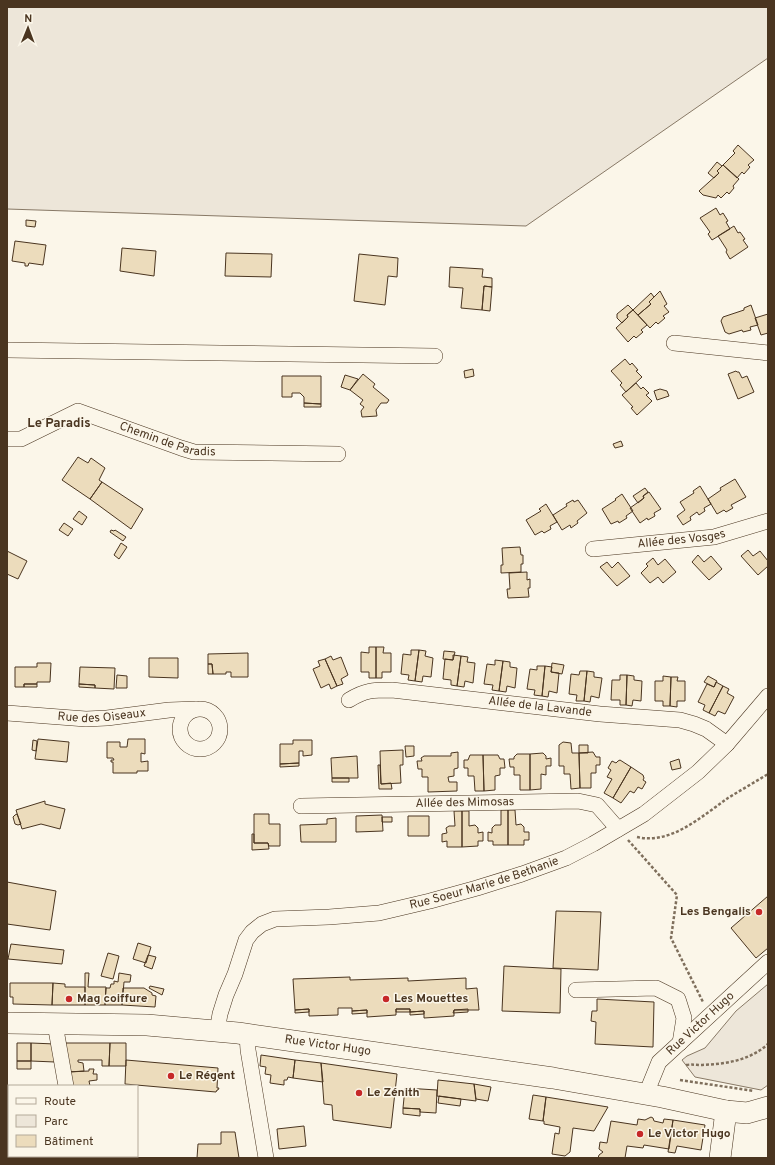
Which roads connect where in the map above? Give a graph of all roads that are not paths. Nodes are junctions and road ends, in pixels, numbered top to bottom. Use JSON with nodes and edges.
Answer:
{"nodes":[{"id":1,"x":674,"y":343,"type":"dead end"},
{"id":2,"x":7,"y":350,"type":"edge"},
{"id":3,"x":768,"y":353,"type":"edge"},
{"id":4,"x":435,"y":356,"type":"dead end"},
{"id":5,"x":7,"y":439,"type":"edge"},
{"id":6,"x":338,"y":454,"type":"dead end"},
{"id":7,"x":768,"y":520,"type":"edge"},
{"id":8,"x":593,"y":549,"type":"dead end"},
{"id":9,"x":768,"y":696,"type":"edge"},
{"id":10,"x":349,"y":700,"type":"dead end"},
{"id":11,"x":196,"y":709,"type":"dead end"},
{"id":12,"x":7,"y":713,"type":"edge"},
{"id":13,"x":727,"y":744,"type":"junction"},
{"id":14,"x":301,"y":806,"type":"dead end"},
{"id":15,"x":618,"y":829,"type":"junction"},
{"id":16,"x":768,"y":962,"type":"edge"},
{"id":17,"x":576,"y":990,"type":"dead end"},
{"id":18,"x":7,"y":1023,"type":"edge"},
{"id":19,"x":54,"y":1024,"type":"junction"},
{"id":20,"x":217,"y":1031,"type":"junction"},
{"id":21,"x":247,"y":1035,"type":"junction"},
{"id":22,"x":680,"y":1043,"type":"junction"},
{"id":23,"x":66,"y":1085,"type":"edge"},
{"id":24,"x":646,"y":1094,"type":"junction"},
{"id":25,"x":765,"y":1103,"type":"edge"},
{"id":26,"x":726,"y":1111,"type":"junction"},
{"id":27,"x":266,"y":1158,"type":"edge"},
{"id":28,"x":720,"y":1158,"type":"edge"}],
"edges":[{"from":1,"to":3,"type":"street"},
{"from":2,"to":4,"type":"street"},
{"from":5,"to":6,"type":"street","name":"Chemin de Paradis"},
{"from":7,"to":8,"type":"street","name":"Allée des Vosges"},
{"from":9,"to":13,"type":"street","name":"Rue Soeur Marie de Bethanie"},
{"from":10,"to":13,"type":"street","name":"Allée de la Lavande"},
{"from":11,"to":12,"type":"street","name":"Rue des Oiseaux"},
{"from":13,"to":15,"type":"street","name":"Rue Soeur Marie de Bethanie"},
{"from":14,"to":15,"type":"street","name":"Allée des Mimosas"},
{"from":15,"to":20,"type":"street","name":"Rue Soeur Marie de Bethanie"},
{"from":16,"to":22,"type":"street","name":"Rue Victor Hugo"},
{"from":17,"to":22,"type":"street"},
{"from":18,"to":19,"type":"main road","name":"Rue Victor Hugo"},
{"from":19,"to":20,"type":"main road","name":"Rue Victor Hugo"},
{"from":19,"to":23,"type":"street"},
{"from":20,"to":21,"type":"main road","name":"Rue Victor Hugo"},
{"from":21,"to":24,"type":"main road","name":"Rue Victor Hugo"},
{"from":21,"to":27,"type":"street"},
{"from":22,"to":24,"type":"street","name":"Rue Victor Hugo"},
{"from":24,"to":26,"type":"main road","name":"Rue Victor Hugo"},
{"from":25,"to":26,"type":"main road","name":"Rue Victor Hugo"},
{"from":26,"to":28,"type":"main road"}]}
